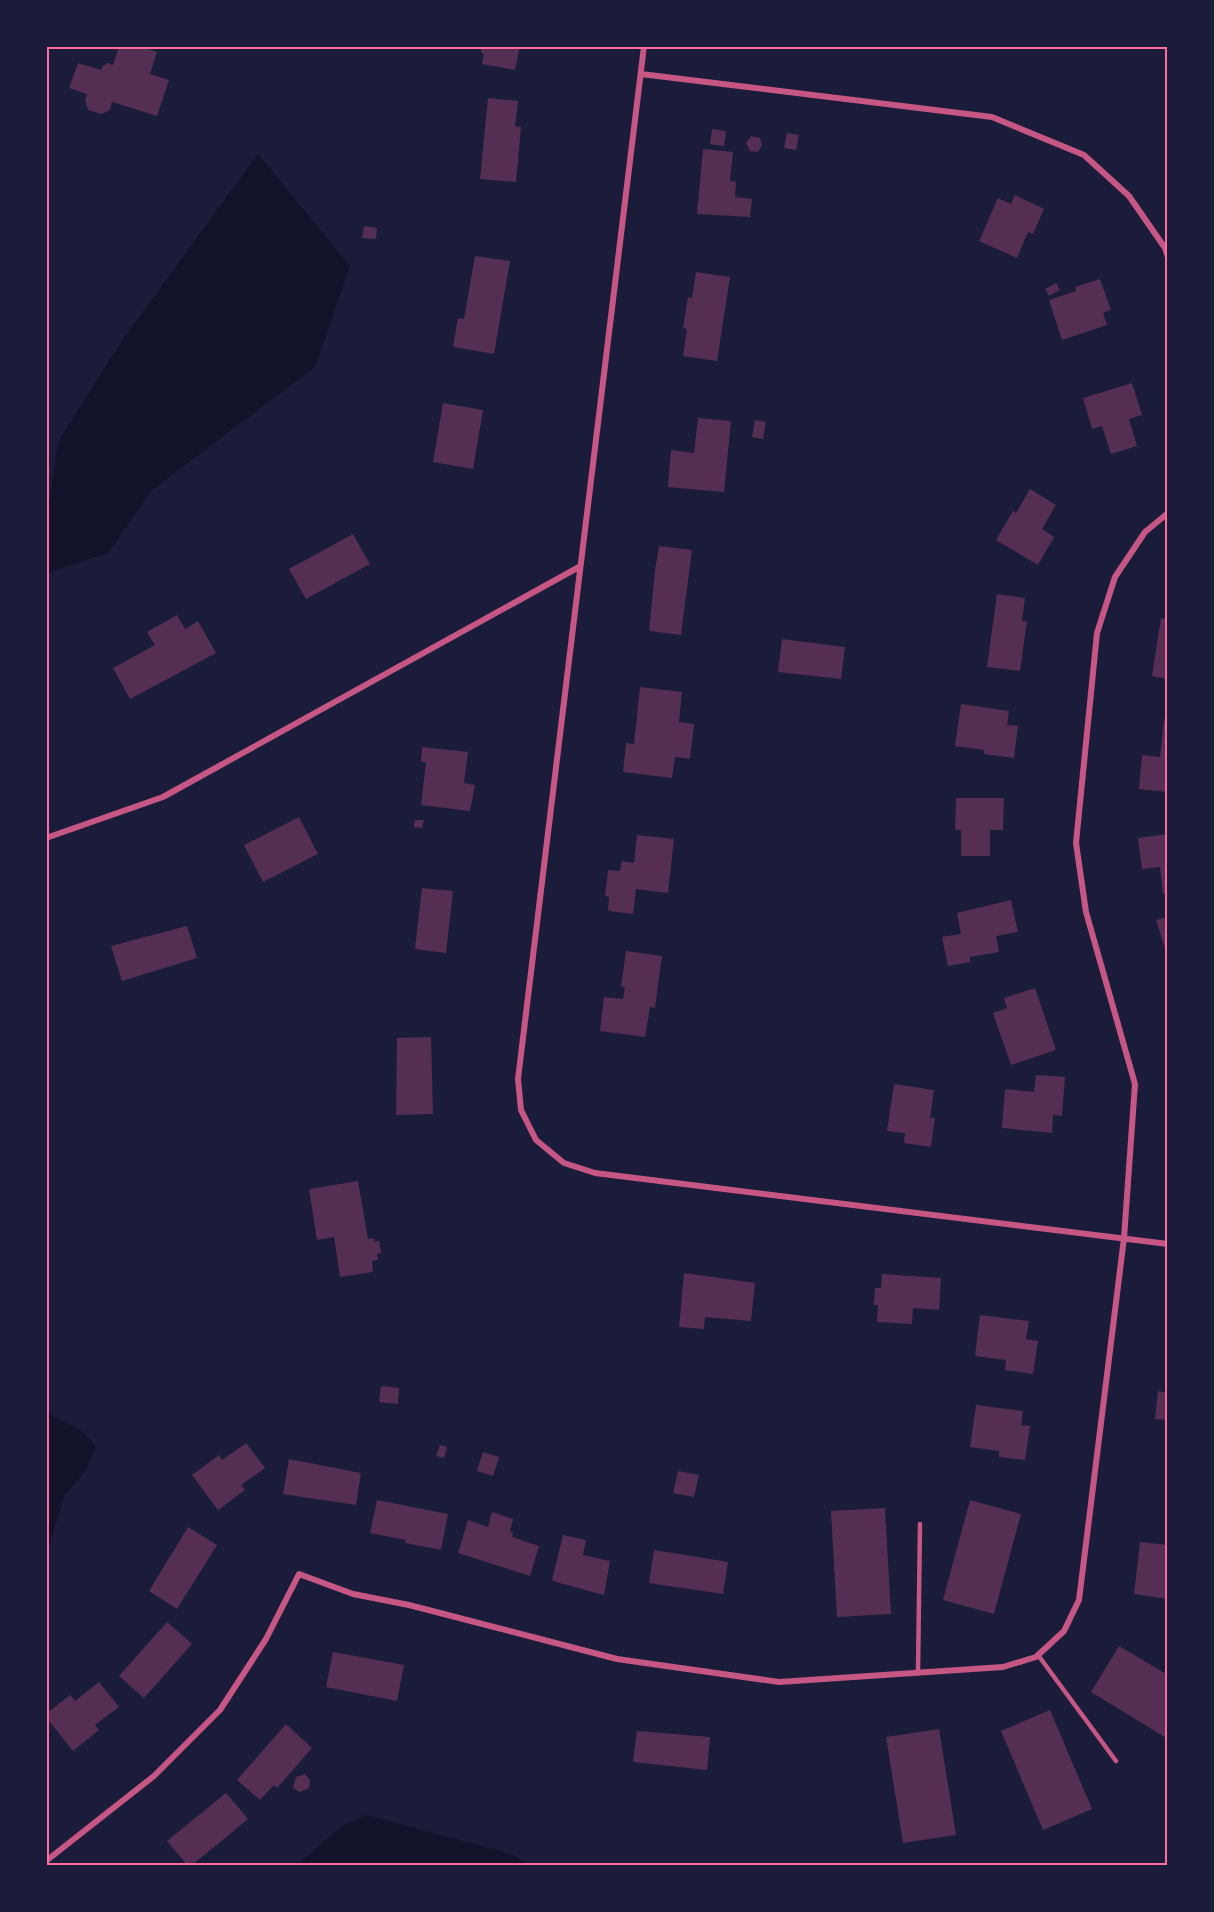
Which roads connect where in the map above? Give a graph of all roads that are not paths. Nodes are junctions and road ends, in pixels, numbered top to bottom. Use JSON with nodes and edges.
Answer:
{"nodes":[{"id":1,"x":644,"y":46,"type":"edge"},
{"id":2,"x":641,"y":74,"type":"junction"},
{"id":3,"x":1167,"y":257,"type":"edge"},
{"id":4,"x":1167,"y":513,"type":"edge"},
{"id":5,"x":579,"y":567,"type":"junction"},
{"id":6,"x":46,"y":838,"type":"edge"},
{"id":7,"x":1124,"y":1238,"type":"junction"},
{"id":8,"x":1167,"y":1244,"type":"edge"},
{"id":9,"x":920,"y":1524,"type":"dead end"},
{"id":10,"x":1038,"y":1655,"type":"junction"},
{"id":11,"x":918,"y":1672,"type":"junction"},
{"id":12,"x":1116,"y":1761,"type":"dead end"},
{"id":13,"x":46,"y":1861,"type":"edge"}],
"edges":[{"from":1,"to":2,"type":"street"},
{"from":2,"to":3,"type":"street"},
{"from":2,"to":5,"type":"street"},
{"from":4,"to":7,"type":"street"},
{"from":5,"to":6,"type":"street"},
{"from":5,"to":7,"type":"street"},
{"from":7,"to":8,"type":"street"},
{"from":7,"to":10,"type":"street"},
{"from":9,"to":11,"type":"lane"},
{"from":10,"to":11,"type":"street"},
{"from":10,"to":12,"type":"lane"},
{"from":11,"to":13,"type":"street"}]}
